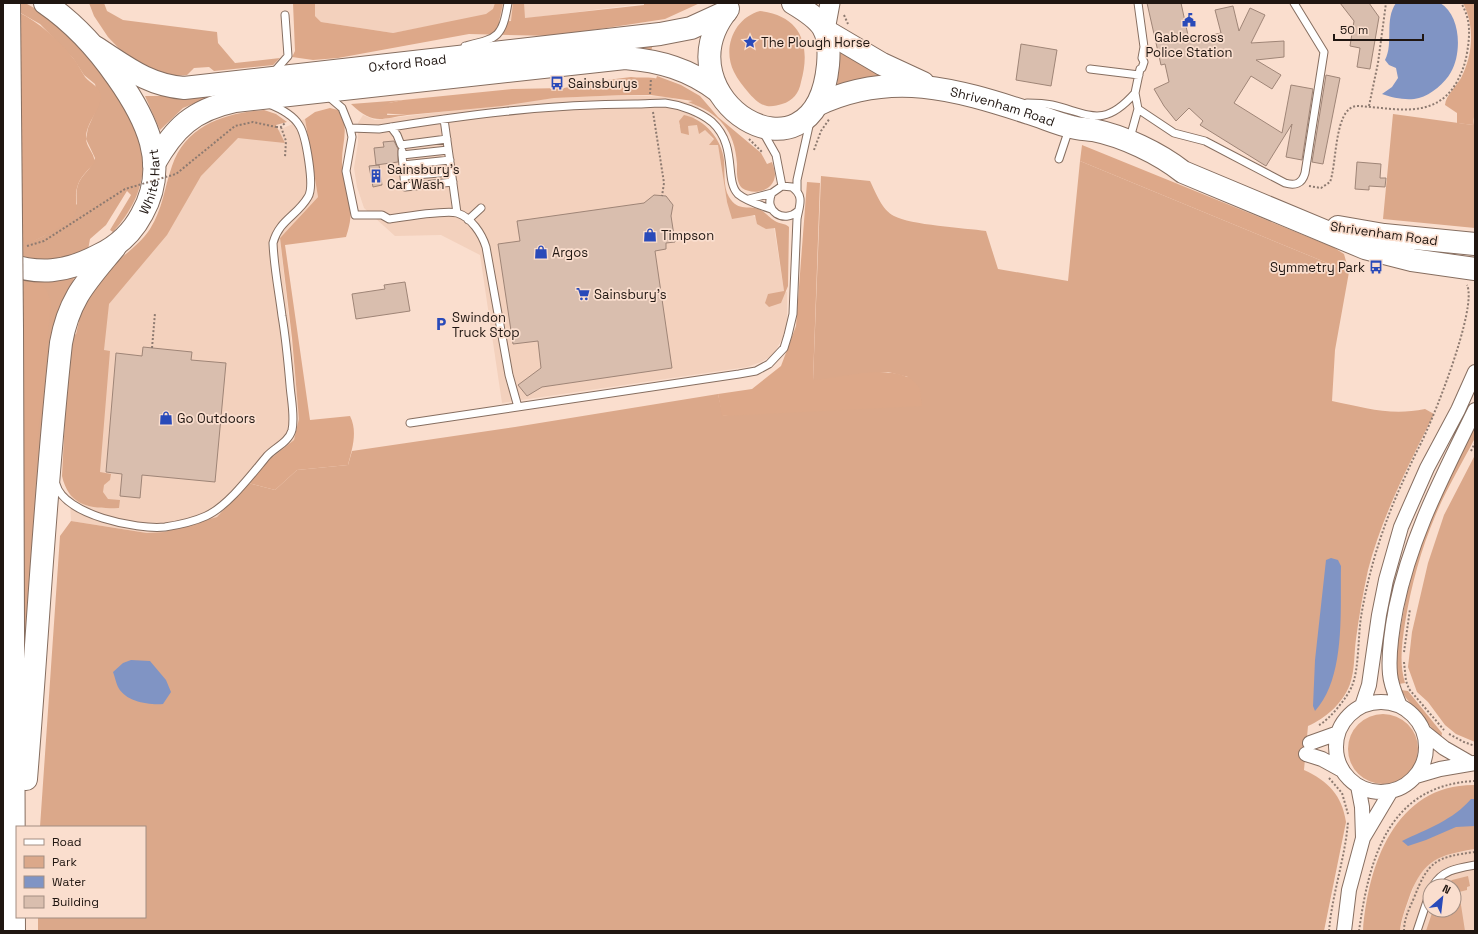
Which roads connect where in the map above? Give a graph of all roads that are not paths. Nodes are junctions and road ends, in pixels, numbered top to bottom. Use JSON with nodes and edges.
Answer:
{"nodes":[{"id":1,"x":9,"y":3,"type":"edge"},
{"id":2,"x":45,"y":3,"type":"edge"},
{"id":3,"x":73,"y":3,"type":"edge"},
{"id":4,"x":508,"y":3,"type":"edge"},
{"id":5,"x":793,"y":3,"type":"edge"},
{"id":6,"x":1138,"y":3,"type":"edge"},
{"id":7,"x":1294,"y":3,"type":"edge"},
{"id":8,"x":830,"y":4,"type":"edge"},
{"id":9,"x":730,"y":7,"type":"edge"},
{"id":10,"x":285,"y":15,"type":"dead end"},
{"id":11,"x":826,"y":30,"type":"junction"},
{"id":12,"x":88,"y":40,"type":"junction"},
{"id":13,"x":456,"y":48,"type":"dead end"},
{"id":14,"x":448,"y":50,"type":"dead end"},
{"id":15,"x":387,"y":65,"type":"junction"},
{"id":16,"x":1090,"y":69,"type":"dead end"},
{"id":17,"x":1139,"y":72,"type":"junction"},
{"id":18,"x":268,"y":78,"type":"junction"},
{"id":19,"x":931,"y":86,"type":"junction"},
{"id":20,"x":718,"y":91,"type":"junction"},
{"id":21,"x":321,"y":93,"type":"junction"},
{"id":22,"x":1135,"y":93,"type":"junction"},
{"id":23,"x":250,"y":100,"type":"junction"},
{"id":24,"x":989,"y":101,"type":"junction"},
{"id":25,"x":1138,"y":109,"type":"junction"},
{"id":26,"x":822,"y":110,"type":"junction"},
{"id":27,"x":444,"y":119,"type":"junction"},
{"id":28,"x":390,"y":127,"type":"junction"},
{"id":29,"x":1071,"y":127,"type":"junction"},
{"id":30,"x":350,"y":128,"type":"junction"},
{"id":31,"x":753,"y":132,"type":"junction"},
{"id":32,"x":447,"y":138,"type":"junction"},
{"id":33,"x":401,"y":145,"type":"junction"},
{"id":34,"x":1123,"y":147,"type":"junction"},
{"id":35,"x":448,"y":150,"type":"junction"},
{"id":36,"x":402,"y":155,"type":"junction"},
{"id":37,"x":1059,"y":159,"type":"dead end"},
{"id":38,"x":450,"y":160,"type":"junction"},
{"id":39,"x":154,"y":164,"type":"junction"},
{"id":40,"x":403,"y":165,"type":"junction"},
{"id":41,"x":451,"y":172,"type":"junction"},
{"id":42,"x":404,"y":176,"type":"junction"},
{"id":43,"x":453,"y":182,"type":"junction"},
{"id":44,"x":782,"y":186,"type":"junction"},
{"id":45,"x":797,"y":190,"type":"junction"},
{"id":46,"x":772,"y":192,"type":"junction"},
{"id":47,"x":749,"y":199,"type":"junction"},
{"id":48,"x":481,"y":208,"type":"dead end"},
{"id":49,"x":771,"y":208,"type":"junction"},
{"id":50,"x":798,"y":211,"type":"junction"},
{"id":51,"x":457,"y":213,"type":"junction"},
{"id":52,"x":1294,"y":218,"type":"junction"},
{"id":53,"x":468,"y":220,"type":"junction"},
{"id":54,"x":1475,"y":244,"type":"edge"},
{"id":55,"x":115,"y":247,"type":"junction"},
{"id":56,"x":4,"y":264,"type":"edge"},
{"id":57,"x":1470,"y":277,"type":"edge"},
{"id":58,"x":1475,"y":372,"type":"edge"},
{"id":59,"x":518,"y":407,"type":"junction"},
{"id":60,"x":1475,"y":410,"type":"edge"},
{"id":61,"x":410,"y":423,"type":"dead end"},
{"id":62,"x":49,"y":458,"type":"junction"},
{"id":63,"x":1362,"y":706,"type":"junction"},
{"id":64,"x":1400,"y":706,"type":"junction"},
{"id":65,"x":1424,"y":732,"type":"junction"},
{"id":66,"x":1338,"y":733,"type":"junction"},
{"id":67,"x":1472,"y":763,"type":"edge"},
{"id":68,"x":1342,"y":770,"type":"junction"},
{"id":69,"x":1416,"y":776,"type":"junction"},
{"id":70,"x":1358,"y":786,"type":"junction"},
{"id":71,"x":1391,"y":791,"type":"junction"},
{"id":72,"x":22,"y":826,"type":"edge"},
{"id":73,"x":1363,"y":838,"type":"junction"},
{"id":74,"x":1475,"y":865,"type":"edge"},
{"id":75,"x":1438,"y":878,"type":"edge"},
{"id":76,"x":16,"y":903,"type":"edge"},
{"id":77,"x":1422,"y":916,"type":"edge"},
{"id":78,"x":14,"y":930,"type":"edge"},
{"id":79,"x":1344,"y":931,"type":"edge"},
{"id":80,"x":1417,"y":931,"type":"edge"}],
"edges":[{"from":1,"to":78,"type":"highway","bridge":true},
{"from":2,"to":12,"type":"highway","name":"White Hart"},
{"from":3,"to":12,"type":"highway"},
{"from":4,"to":13,"type":"lane"},
{"from":5,"to":11,"type":"highway","name":"Shrivenham Road"},
{"from":6,"to":17,"type":"lane"},
{"from":7,"to":25,"type":"lane"},
{"from":8,"to":11,"type":"street"},
{"from":9,"to":15,"type":"highway","name":"Oxford Road"},
{"from":9,"to":20,"type":"highway"},
{"from":10,"to":18,"type":"lane"},
{"from":11,"to":19,"type":"highway","name":"Shrivenham Road"},
{"from":11,"to":26,"type":"highway"},
{"from":12,"to":18,"type":"highway","name":"Oxford Road"},
{"from":12,"to":39,"type":"highway","name":"White Hart"},
{"from":14,"to":15,"type":"lane"},
{"from":15,"to":18,"type":"highway","name":"Oxford Road"},
{"from":16,"to":17,"type":"lane"},
{"from":17,"to":22,"type":"lane"},
{"from":19,"to":24,"type":"highway","name":"Shrivenham Road"},
{"from":19,"to":26,"type":"highway","name":"Shrivenham Road"},
{"from":20,"to":21,"type":"highway","name":"Oxford Road"},
{"from":20,"to":31,"type":"highway"},
{"from":21,"to":23,"type":"highway","name":"Oxford Road"},
{"from":21,"to":30,"type":"lane"},
{"from":22,"to":24,"type":"lane"},
{"from":22,"to":25,"type":"lane"},
{"from":23,"to":39,"type":"highway","name":"Oxford Road"},
{"from":23,"to":62,"type":"lane"},
{"from":24,"to":29,"type":"highway","name":"Shrivenham Road"},
{"from":25,"to":34,"type":"lane"},
{"from":26,"to":31,"type":"highway","name":"Shrivenham Road"},
{"from":26,"to":45,"type":"lane"},
{"from":27,"to":28,"type":"lane"},
{"from":27,"to":32,"type":"lane"},
{"from":27,"to":47,"type":"lane"},
{"from":28,"to":30,"type":"lane"},
{"from":28,"to":33,"type":"lane"},
{"from":29,"to":34,"type":"highway","name":"Shrivenham Road"},
{"from":29,"to":37,"type":"lane"},
{"from":30,"to":51,"type":"lane"},
{"from":31,"to":44,"type":"lane"},
{"from":32,"to":33,"type":"lane"},
{"from":32,"to":35,"type":"lane"},
{"from":33,"to":36,"type":"lane"},
{"from":34,"to":52,"type":"highway","name":"Shrivenham Road"},
{"from":35,"to":36,"type":"lane"},
{"from":35,"to":38,"type":"lane"},
{"from":36,"to":40,"type":"lane"},
{"from":38,"to":40,"type":"lane"},
{"from":38,"to":41,"type":"lane"},
{"from":39,"to":55,"type":"highway","name":"White Hart"},
{"from":40,"to":42,"type":"lane"},
{"from":41,"to":42,"type":"lane"},
{"from":41,"to":43,"type":"lane"},
{"from":42,"to":43,"type":"lane"},
{"from":43,"to":51,"type":"lane"},
{"from":44,"to":45,"type":"lane"},
{"from":44,"to":46,"type":"lane"},
{"from":45,"to":50,"type":"lane"},
{"from":46,"to":47,"type":"lane"},
{"from":46,"to":49,"type":"lane"},
{"from":47,"to":49,"type":"lane"},
{"from":48,"to":53,"type":"lane"},
{"from":49,"to":50,"type":"lane"},
{"from":50,"to":59,"type":"lane"},
{"from":51,"to":53,"type":"lane"},
{"from":52,"to":54,"type":"highway","name":"Shrivenham Road"},
{"from":52,"to":57,"type":"highway","name":"Shrivenham Road"},
{"from":53,"to":59,"type":"lane"},
{"from":55,"to":56,"type":"highway","name":"White Hart"},
{"from":55,"to":62,"type":"highway"},
{"from":58,"to":63,"type":"street"},
{"from":59,"to":61,"type":"lane"},
{"from":60,"to":64,"type":"street"},
{"from":62,"to":72,"type":"highway"},
{"from":63,"to":64,"type":"street"},
{"from":63,"to":66,"type":"street"},
{"from":64,"to":65,"type":"street"},
{"from":65,"to":67,"type":"street"},
{"from":65,"to":69,"type":"street"},
{"from":66,"to":68,"type":"street"},
{"from":66,"to":68,"type":"street"},
{"from":67,"to":69,"type":"street"},
{"from":68,"to":70,"type":"street"},
{"from":69,"to":71,"type":"street"},
{"from":70,"to":71,"type":"street"},
{"from":70,"to":73,"type":"street"},
{"from":71,"to":73,"type":"street"},
{"from":73,"to":79,"type":"street"},
{"from":74,"to":75,"type":"lane"},
{"from":76,"to":78,"type":"highway"},
{"from":77,"to":80,"type":"lane"}]}
